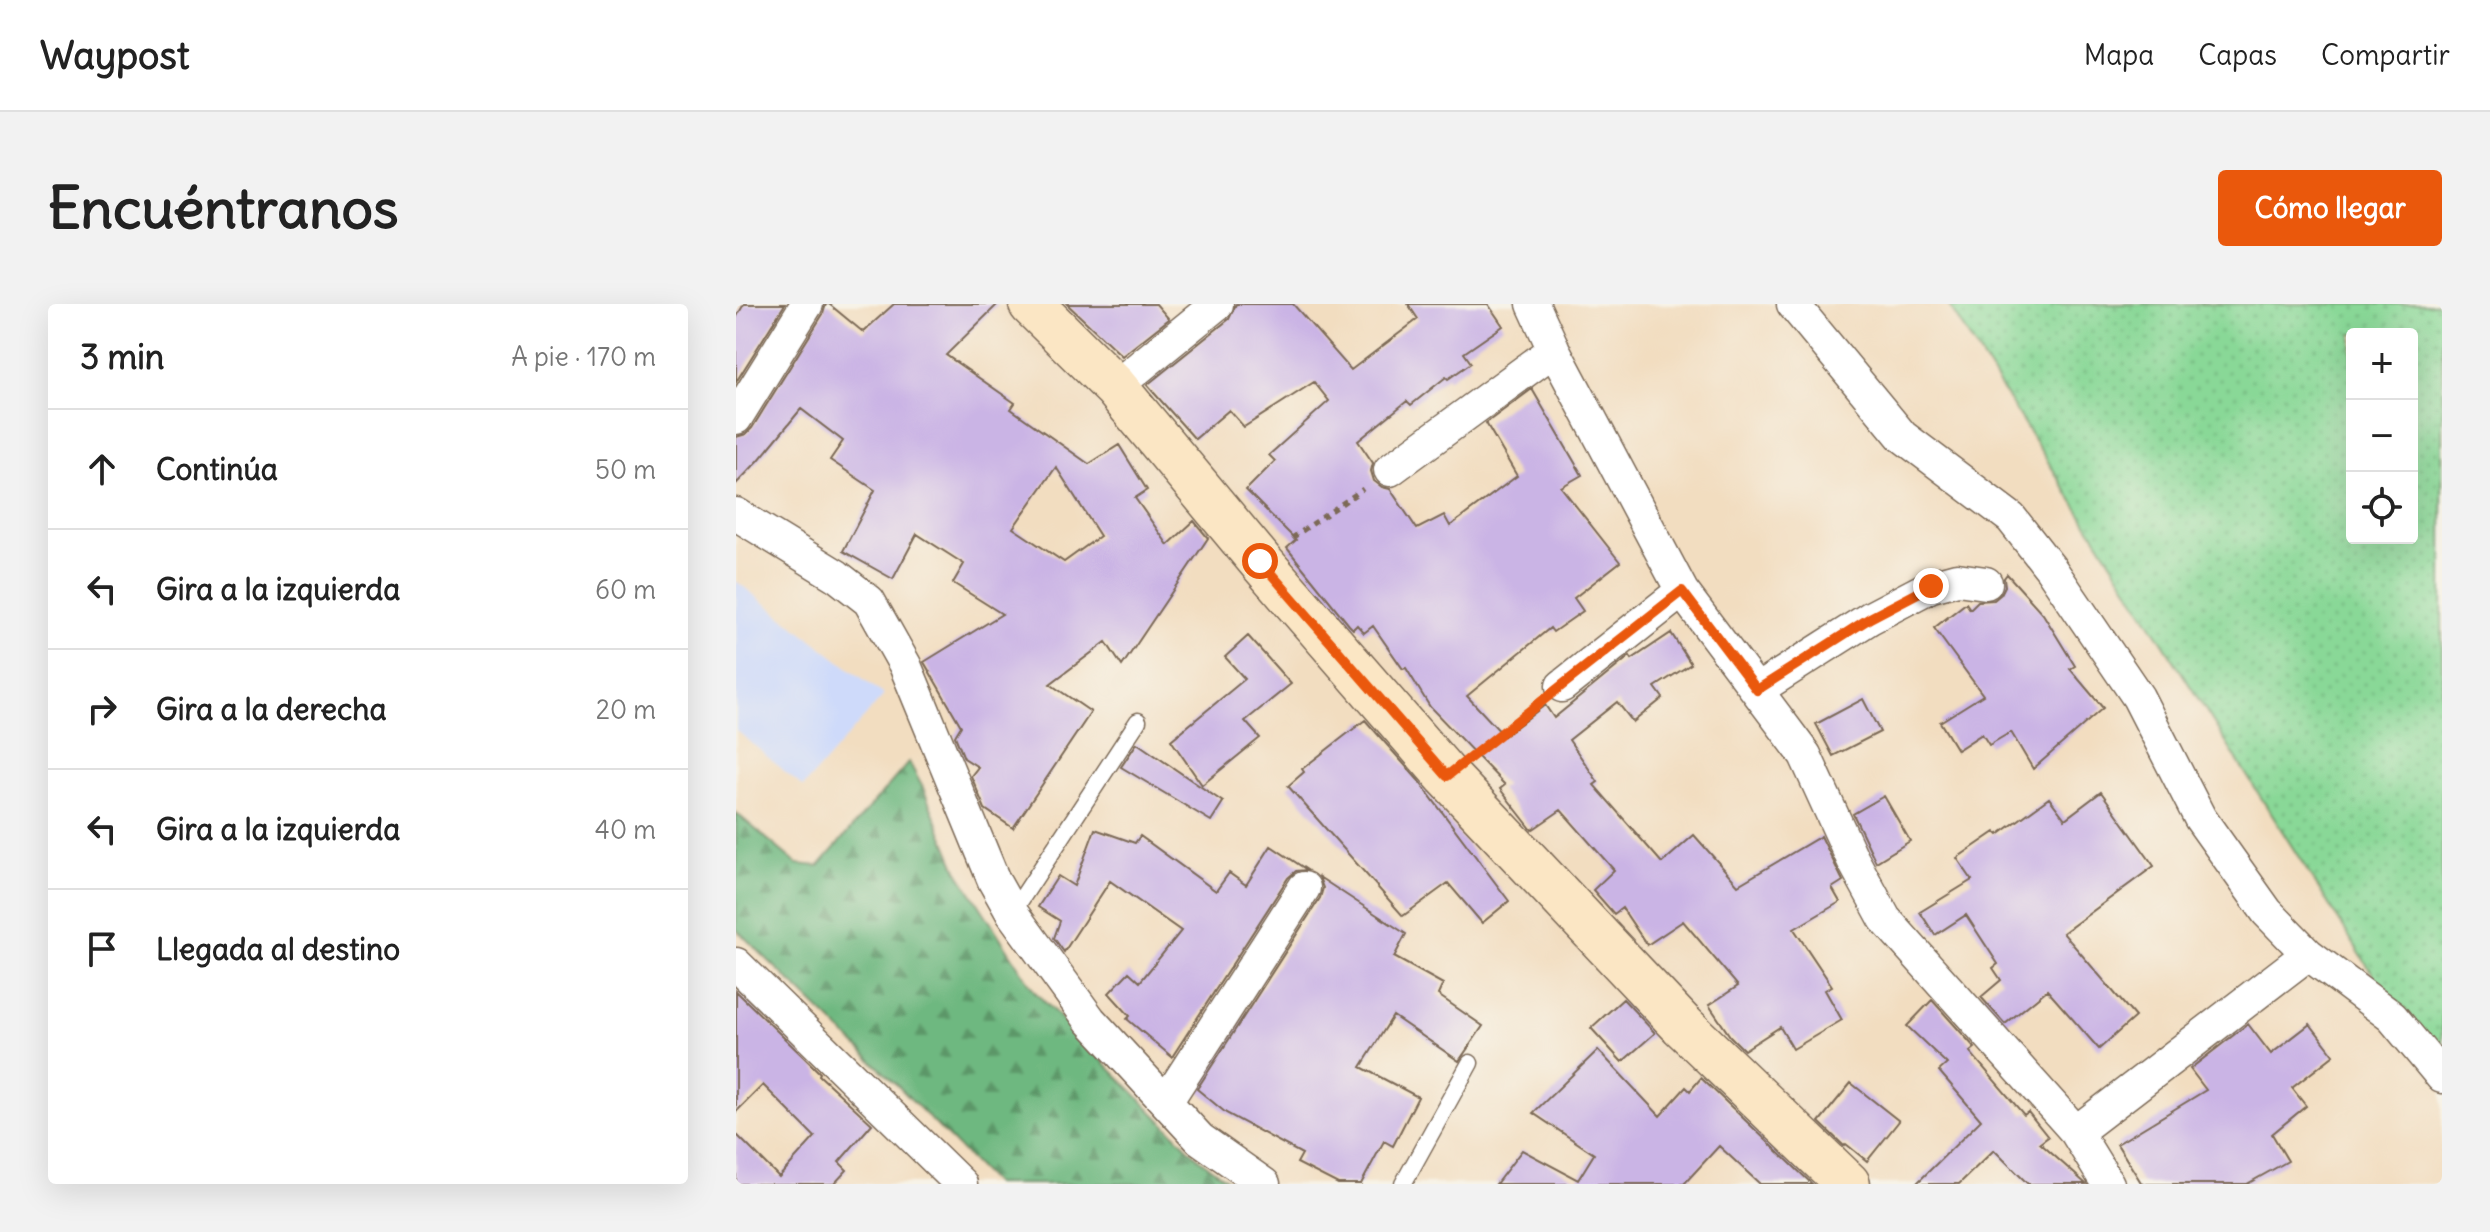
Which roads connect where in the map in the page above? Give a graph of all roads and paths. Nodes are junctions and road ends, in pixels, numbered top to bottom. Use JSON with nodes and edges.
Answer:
{"nodes":[{"id":1,"x":807,"y":304,"type":"edge"},
{"id":2,"x":1031,"y":304,"type":"edge"},
{"id":3,"x":1217,"y":304,"type":"edge"},
{"id":4,"x":1533,"y":304,"type":"edge"},
{"id":5,"x":1793,"y":304,"type":"edge"},
{"id":6,"x":1554,"y":350,"type":"junction"},
{"id":7,"x":1115,"y":387,"type":"junction"},
{"id":8,"x":736,"y":418,"type":"edge"},
{"id":9,"x":1390,"y":470,"type":"joint"},
{"id":10,"x":736,"y":514,"type":"edge"},
{"id":11,"x":1260,"y":561,"type":"junction"},
{"id":12,"x":1986,"y":583,"type":"dead end"},
{"id":13,"x":1682,"y":591,"type":"junction"},
{"id":14,"x":1562,"y":686,"type":"joint"},
{"id":15,"x":1757,"y":690,"type":"junction"},
{"id":16,"x":1138,"y":721,"type":"dead end"},
{"id":17,"x":1447,"y":776,"type":"junction"},
{"id":18,"x":1304,"y":888,"type":"dead end"},
{"id":19,"x":1012,"y":913,"type":"junction"},
{"id":20,"x":2308,"y":954,"type":"junction"},
{"id":21,"x":736,"y":964,"type":"edge"},
{"id":22,"x":1470,"y":1063,"type":"dead end"},
{"id":23,"x":2442,"y":1077,"type":"edge"},
{"id":24,"x":1166,"y":1102,"type":"junction"},
{"id":25,"x":2076,"y":1132,"type":"junction"},
{"id":26,"x":961,"y":1184,"type":"edge"},
{"id":27,"x":1264,"y":1184,"type":"edge"},
{"id":28,"x":1403,"y":1184,"type":"edge"},
{"id":29,"x":1848,"y":1184,"type":"edge"},
{"id":30,"x":2108,"y":1184,"type":"edge"}],
"edges":[{"from":1,"to":8,"type":"street"},
{"from":2,"to":7,"type":"main road"},
{"from":3,"to":7,"type":"street"},
{"from":4,"to":6,"type":"street"},
{"from":5,"to":20,"type":"street"},
{"from":6,"to":9,"type":"street"},
{"from":6,"to":13,"type":"street"},
{"from":7,"to":11,"type":"main road"},
{"from":9,"to":11,"type":"path"},
{"from":10,"to":19,"type":"street"},
{"from":11,"to":17,"type":"main road"},
{"from":12,"to":15,"type":"street"},
{"from":13,"to":14,"type":"street"},
{"from":13,"to":15,"type":"street"},
{"from":14,"to":17,"type":"path"},
{"from":15,"to":25,"type":"street"},
{"from":16,"to":19,"type":"lane"},
{"from":17,"to":29,"type":"main road"},
{"from":18,"to":24,"type":"street"},
{"from":19,"to":24,"type":"street"},
{"from":20,"to":23,"type":"street"},
{"from":20,"to":25,"type":"street"},
{"from":21,"to":26,"type":"street"},
{"from":22,"to":28,"type":"lane"},
{"from":24,"to":27,"type":"street"},
{"from":25,"to":30,"type":"street"}]}
